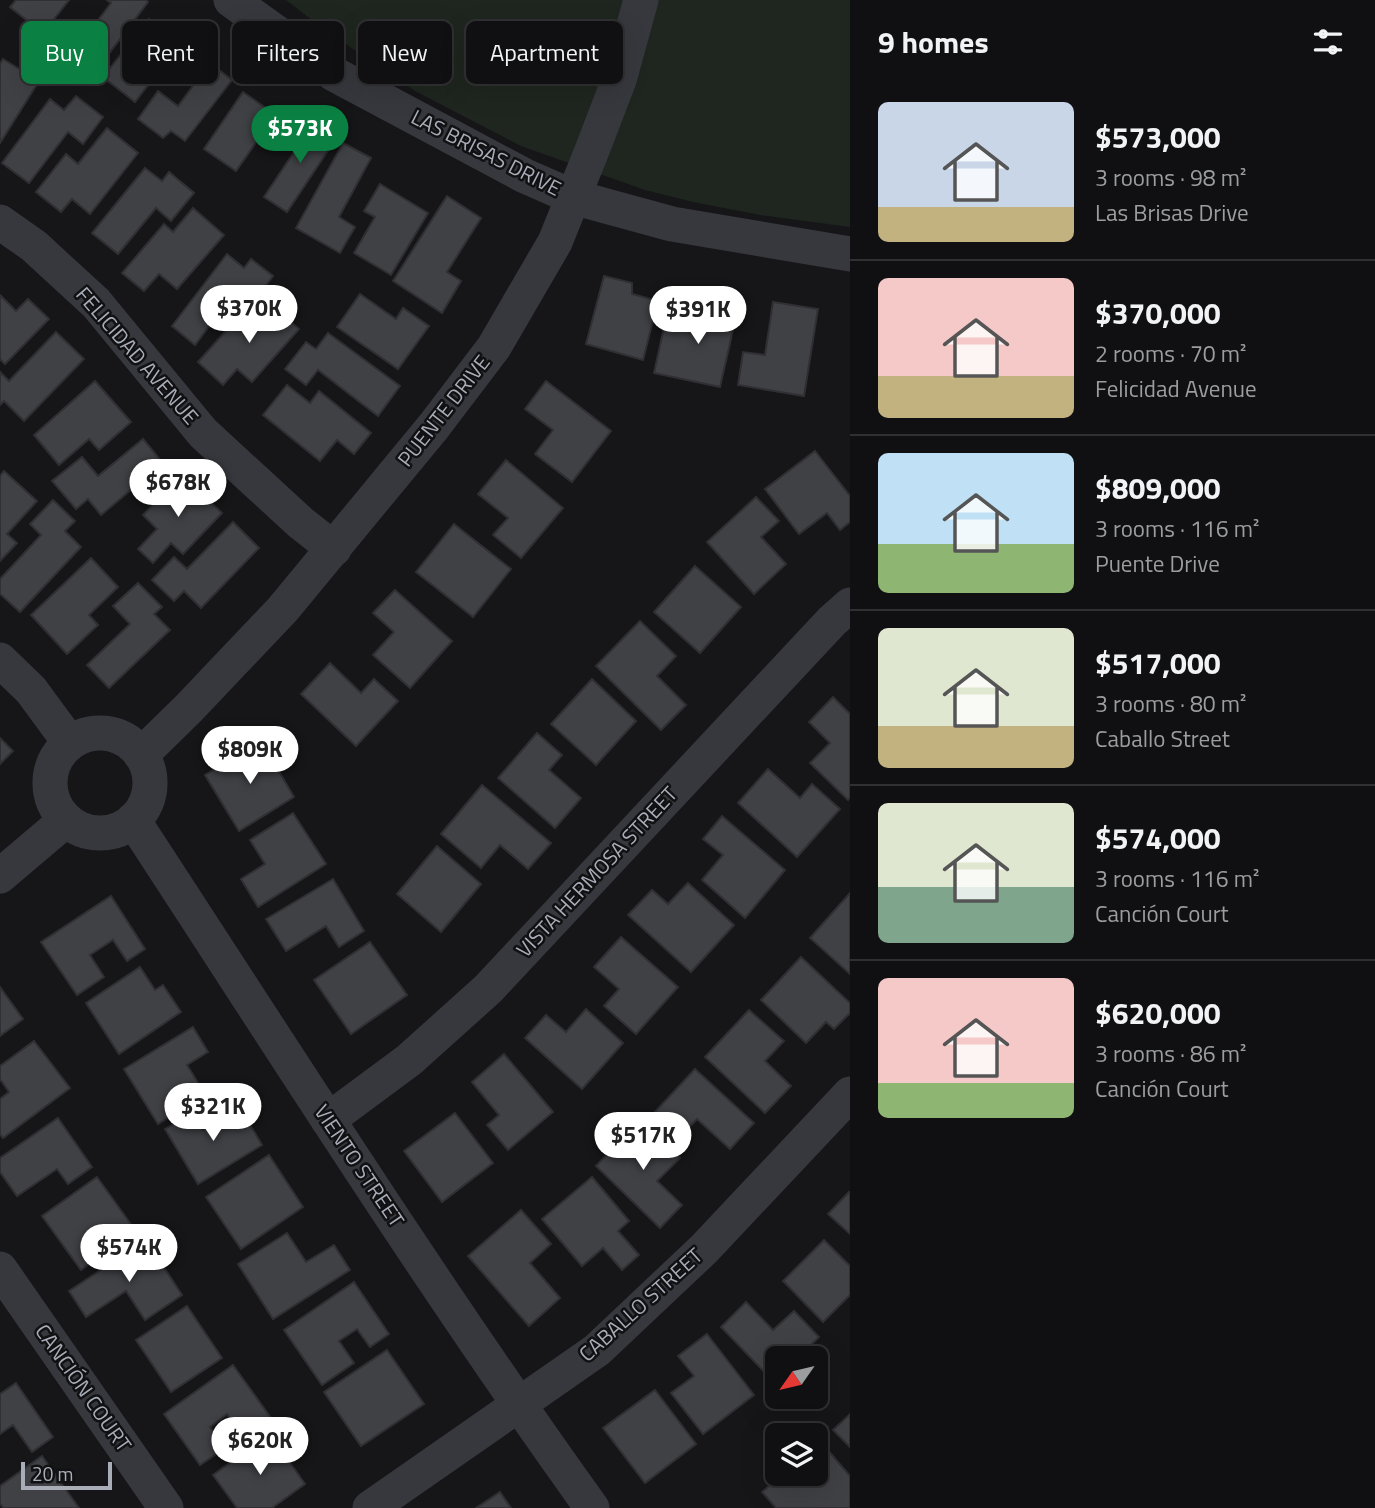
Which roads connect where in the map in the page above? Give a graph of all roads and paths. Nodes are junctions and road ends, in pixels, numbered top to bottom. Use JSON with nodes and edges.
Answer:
{"nodes":[{"id":1,"x":231,"y":0,"type":"edge"},
{"id":2,"x":640,"y":0,"type":"edge"},
{"id":3,"x":573,"y":197,"type":"junction"},
{"id":4,"x":0,"y":222,"type":"edge"},
{"id":5,"x":850,"y":254,"type":"edge"},
{"id":6,"x":334,"y":549,"type":"junction"},
{"id":7,"x":850,"y":605,"type":"edge"},
{"id":8,"x":0,"y":660,"type":"edge"},
{"id":9,"x":70,"y":743,"type":"junction"},
{"id":10,"x":141,"y":755,"type":"junction"},
{"id":11,"x":66,"y":820,"type":"junction"},
{"id":12,"x":133,"y":820,"type":"junction"},
{"id":13,"x":0,"y":876,"type":"edge"},
{"id":14,"x":850,"y":1094,"type":"edge"},
{"id":15,"x":328,"y":1120,"type":"junction"},
{"id":16,"x":0,"y":1269,"type":"edge"},
{"id":17,"x":518,"y":1405,"type":"junction"},
{"id":18,"x":166,"y":1508,"type":"edge"},
{"id":19,"x":370,"y":1508,"type":"edge"},
{"id":20,"x":592,"y":1508,"type":"edge"}],
"edges":[{"from":1,"to":3,"type":"street","name":"LAS BRISAS DRIVE"},
{"from":2,"to":3,"type":"street","name":"PUENTE DRIVE"},
{"from":3,"to":5,"type":"street","name":"LAS BRISAS DRIVE"},
{"from":3,"to":6,"type":"street","name":"PUENTE DRIVE"},
{"from":4,"to":6,"type":"street","name":"FELICIDAD AVENUE"},
{"from":6,"to":10,"type":"street","name":"PUENTE DRIVE"},
{"from":7,"to":15,"type":"street","name":"VISTA HERMOSA STREET"},
{"from":8,"to":9,"type":"street"},
{"from":9,"to":10,"type":"street"},
{"from":9,"to":11,"type":"street"},
{"from":10,"to":12,"type":"street"},
{"from":11,"to":12,"type":"street"},
{"from":11,"to":13,"type":"street"},
{"from":12,"to":15,"type":"street","name":"VIENTO STREET"},
{"from":14,"to":17,"type":"street","name":"CABALLO STREET"},
{"from":15,"to":17,"type":"street","name":"VIENTO STREET"},
{"from":16,"to":18,"type":"street","name":"CANCIÓN COURT"},
{"from":17,"to":19,"type":"street","name":"CABALLO STREET"},
{"from":17,"to":20,"type":"street","name":"VIENTO STREET"}]}
